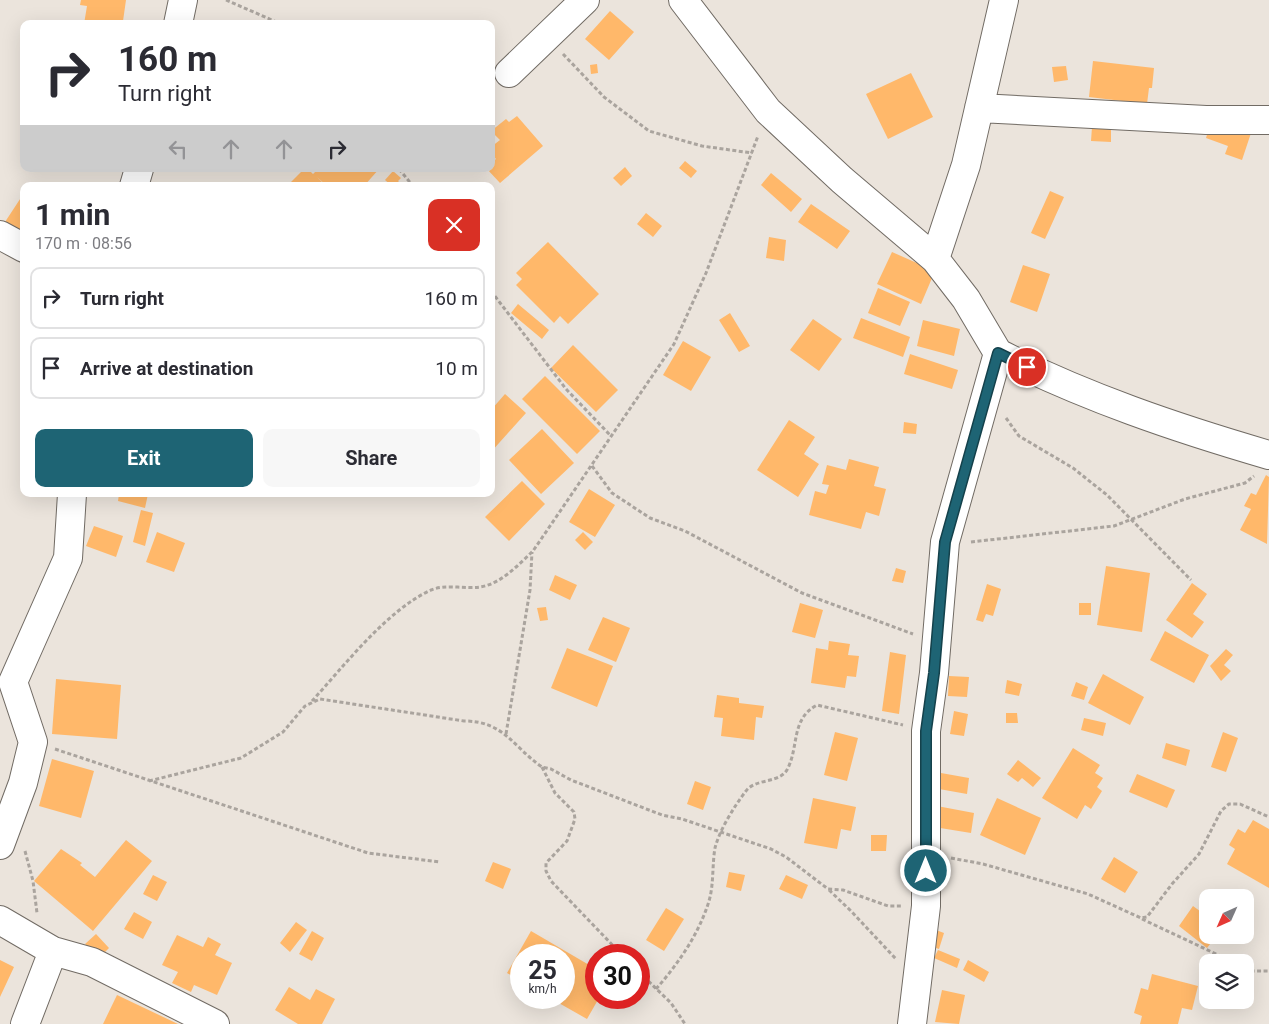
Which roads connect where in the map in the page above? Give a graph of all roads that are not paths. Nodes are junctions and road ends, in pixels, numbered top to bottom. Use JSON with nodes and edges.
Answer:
{"nodes":[{"id":1,"x":182,"y":0,"type":"edge"},
{"id":2,"x":585,"y":0,"type":"edge"},
{"id":3,"x":683,"y":0,"type":"edge"},
{"id":4,"x":1004,"y":0,"type":"edge"},
{"id":5,"x":179,"y":20,"type":"edge"},
{"id":6,"x":509,"y":73,"type":"dead end"},
{"id":7,"x":979,"y":108,"type":"junction"},
{"id":8,"x":1269,"y":120,"type":"edge"},
{"id":9,"x":0,"y":235,"type":"edge"},
{"id":10,"x":20,"y":246,"type":"edge"},
{"id":11,"x":935,"y":259,"type":"junction"},
{"id":12,"x":998,"y":353,"type":"junction"},
{"id":13,"x":1265,"y":463,"type":"edge"},
{"id":14,"x":72,"y":497,"type":"edge"},
{"id":15,"x":7,"y":681,"type":"edge"},
{"id":16,"x":12,"y":845,"type":"edge"},
{"id":17,"x":0,"y":920,"type":"edge"},
{"id":18,"x":46,"y":947,"type":"junction"},
{"id":19,"x":25,"y":1024,"type":"edge"},
{"id":20,"x":215,"y":1024,"type":"edge"},
{"id":21,"x":912,"y":1024,"type":"edge"}],
"edges":[{"from":1,"to":5,"type":"street"},
{"from":2,"to":6,"type":"street"},
{"from":3,"to":11,"type":"street"},
{"from":4,"to":7,"type":"street"},
{"from":7,"to":8,"type":"street"},
{"from":7,"to":11,"type":"street"},
{"from":9,"to":10,"type":"street"},
{"from":11,"to":12,"type":"street"},
{"from":12,"to":13,"type":"street"},
{"from":12,"to":21,"type":"street"},
{"from":14,"to":15,"type":"street"},
{"from":15,"to":16,"type":"street"},
{"from":17,"to":18,"type":"street"},
{"from":18,"to":19,"type":"street"},
{"from":18,"to":20,"type":"street"}]}
